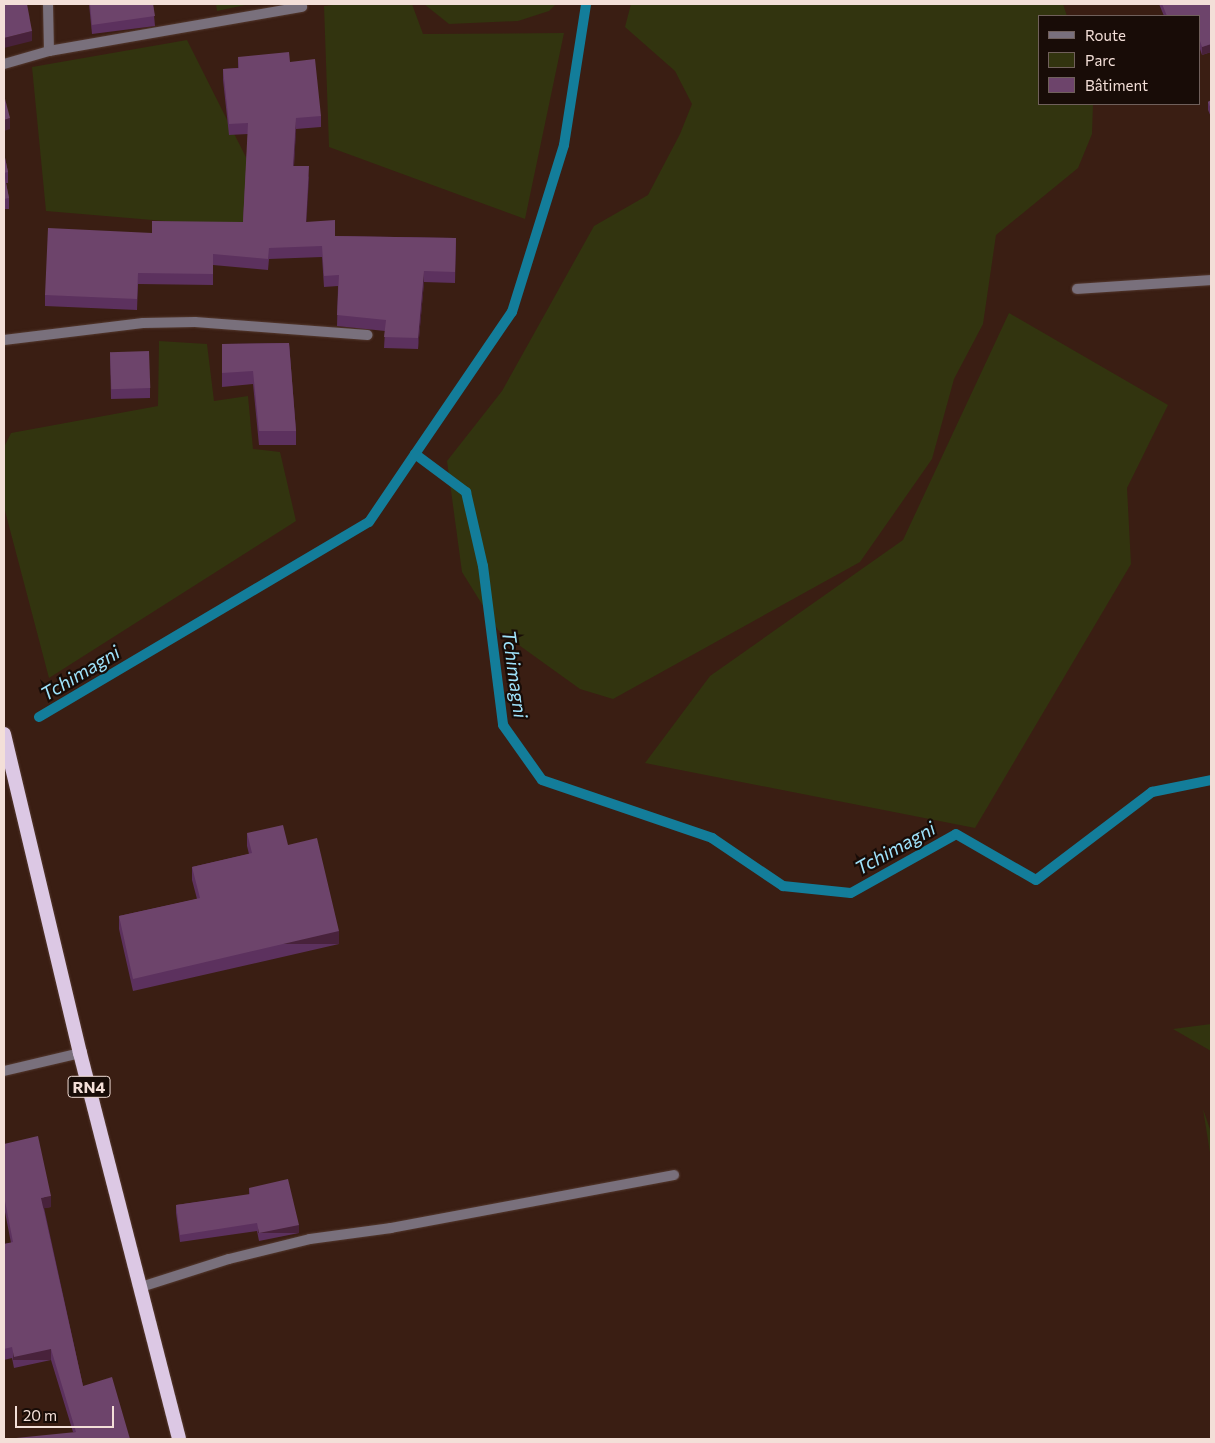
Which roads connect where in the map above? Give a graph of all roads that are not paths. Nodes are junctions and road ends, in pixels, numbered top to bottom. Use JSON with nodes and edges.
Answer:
{"nodes":[{"id":1,"x":48,"y":4,"type":"edge"},
{"id":2,"x":302,"y":8,"type":"dead end"},
{"id":3,"x":49,"y":50,"type":"junction"},
{"id":4,"x":4,"y":64,"type":"edge"},
{"id":5,"x":1211,"y":280,"type":"edge"},
{"id":6,"x":1077,"y":289,"type":"dead end"},
{"id":7,"x":368,"y":335,"type":"edge"},
{"id":8,"x":4,"y":340,"type":"edge"},
{"id":9,"x":4,"y":734,"type":"edge"},
{"id":10,"x":80,"y":1052,"type":"junction"},
{"id":11,"x":4,"y":1071,"type":"edge"},
{"id":12,"x":674,"y":1175,"type":"dead end"},
{"id":13,"x":141,"y":1287,"type":"junction"},
{"id":14,"x":179,"y":1439,"type":"edge"}],
"edges":[{"from":1,"to":3,"type":"street"},
{"from":2,"to":3,"type":"street"},
{"from":3,"to":4,"type":"street"},
{"from":5,"to":6,"type":"street"},
{"from":7,"to":8,"type":"street"},
{"from":9,"to":10,"type":"highway","number":"RN4"},
{"from":10,"to":11,"type":"street"},
{"from":10,"to":13,"type":"highway","number":"RN4"},
{"from":12,"to":13,"type":"street"},
{"from":13,"to":14,"type":"highway","number":"RN4"}]}
